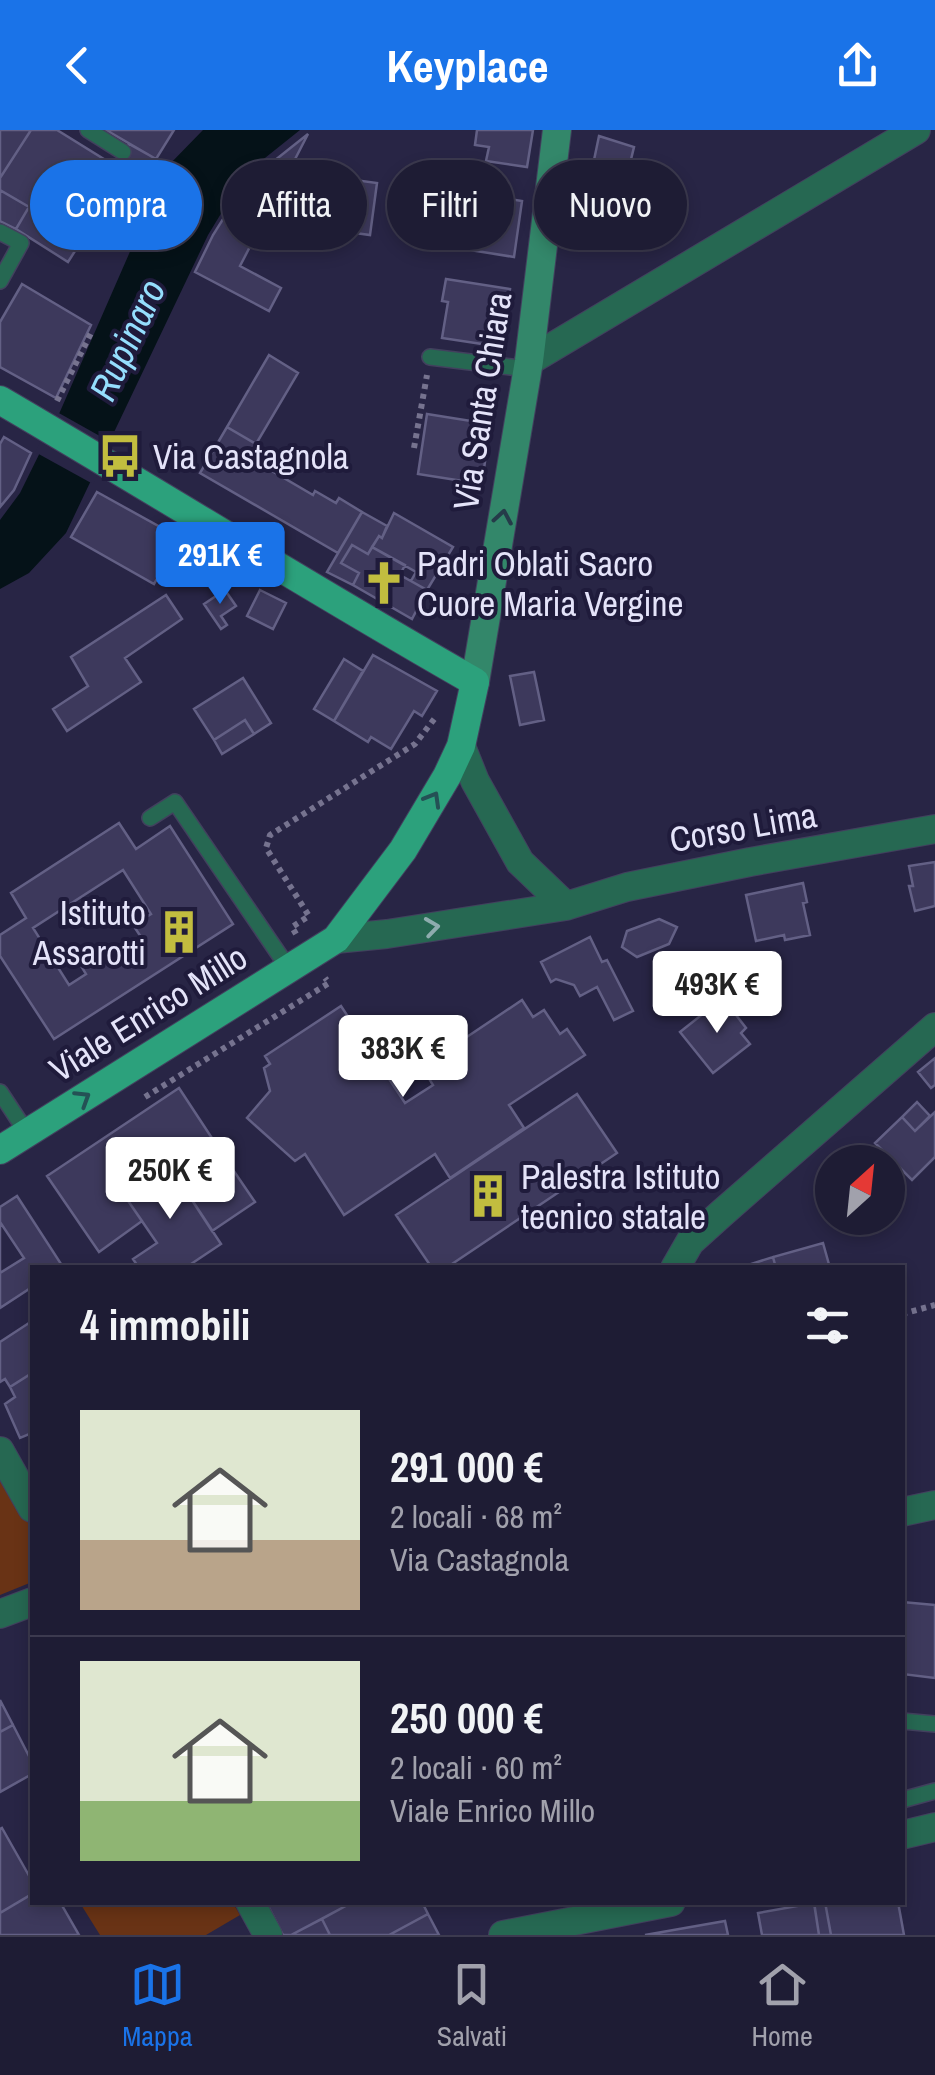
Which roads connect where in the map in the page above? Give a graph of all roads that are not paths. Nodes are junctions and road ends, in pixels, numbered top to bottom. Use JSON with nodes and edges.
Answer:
{"nodes":[{"id":1,"x":88,"y":130,"type":"edge"},
{"id":2,"x":557,"y":130,"type":"edge"},
{"id":3,"x":916,"y":130,"type":"edge"},
{"id":4,"x":124,"y":152,"type":"dead end"},
{"id":5,"x":0,"y":232,"type":"edge"},
{"id":6,"x":0,"y":281,"type":"edge"},
{"id":7,"x":430,"y":357,"type":"road end"},
{"id":8,"x":528,"y":365,"type":"junction"},
{"id":9,"x":0,"y":400,"type":"edge"},
{"id":10,"x":475,"y":682,"type":"junction"},
{"id":11,"x":461,"y":746,"type":"junction"},
{"id":12,"x":150,"y":818,"type":"dead end"},
{"id":13,"x":935,"y":829,"type":"edge"},
{"id":14,"x":566,"y":906,"type":"junction"},
{"id":15,"x":336,"y":939,"type":"junction"},
{"id":16,"x":289,"y":969,"type":"junction"},
{"id":17,"x":935,"y":1028,"type":"edge"},
{"id":18,"x":0,"y":1092,"type":"edge"},
{"id":19,"x":27,"y":1133,"type":"junction"},
{"id":20,"x":0,"y":1150,"type":"edge"},
{"id":21,"x":677,"y":1265,"type":"edge"},
{"id":22,"x":0,"y":1450,"type":"edge"},
{"id":23,"x":30,"y":1504,"type":"edge"},
{"id":24,"x":935,"y":1504,"type":"edge"},
{"id":25,"x":905,"y":1511,"type":"edge"},
{"id":26,"x":30,"y":1603,"type":"edge"},
{"id":27,"x":0,"y":1614,"type":"edge"},
{"id":28,"x":905,"y":1721,"type":"edge"},
{"id":29,"x":935,"y":1724,"type":"edge"},
{"id":30,"x":935,"y":1791,"type":"edge"},
{"id":31,"x":905,"y":1799,"type":"edge"},
{"id":32,"x":935,"y":1827,"type":"edge"},
{"id":33,"x":905,"y":1834,"type":"edge"},
{"id":34,"x":252,"y":1905,"type":"edge"},
{"id":35,"x":654,"y":1905,"type":"edge"},
{"id":36,"x":564,"y":1921,"type":"edge"},
{"id":37,"x":268,"y":1935,"type":"edge"},
{"id":38,"x":502,"y":1935,"type":"edge"}],
"edges":[{"from":1,"to":4,"type":"lane"},
{"from":2,"to":8,"type":"main road","name":"Via Santa Chiara"},
{"from":3,"to":8,"type":"street"},
{"from":5,"to":6,"type":"lane"},
{"from":7,"to":8,"type":"lane"},
{"from":10,"to":8,"type":"main road","name":"Via Santa Chiara","one_way":true},
{"from":9,"to":10,"type":"main road"},
{"from":10,"to":11,"type":"main road"},
{"from":11,"to":14,"type":"street"},
{"from":15,"to":11,"type":"main road","one_way":true},
{"from":12,"to":16,"type":"lane"},
{"from":13,"to":14,"type":"street","name":"Corso Lima"},
{"from":15,"to":14,"type":"street","name":"Corso Lima","one_way":true},
{"from":15,"to":16,"type":"main road","name":"Viale Enrico Millo"},
{"from":19,"to":16,"type":"main road","name":"Viale Enrico Millo","one_way":true},
{"from":17,"to":21,"type":"street"},
{"from":18,"to":19,"type":"lane"},
{"from":19,"to":20,"type":"main road","name":"Viale Enrico Millo"},
{"from":22,"to":23,"type":"street"},
{"from":24,"to":25,"type":"street"},
{"from":26,"to":27,"type":"street"},
{"from":28,"to":29,"type":"lane"},
{"from":30,"to":31,"type":"lane"},
{"from":32,"to":33,"type":"street"},
{"from":34,"to":37,"type":"street"},
{"from":35,"to":36,"type":"street"},
{"from":36,"to":38,"type":"street"}]}
